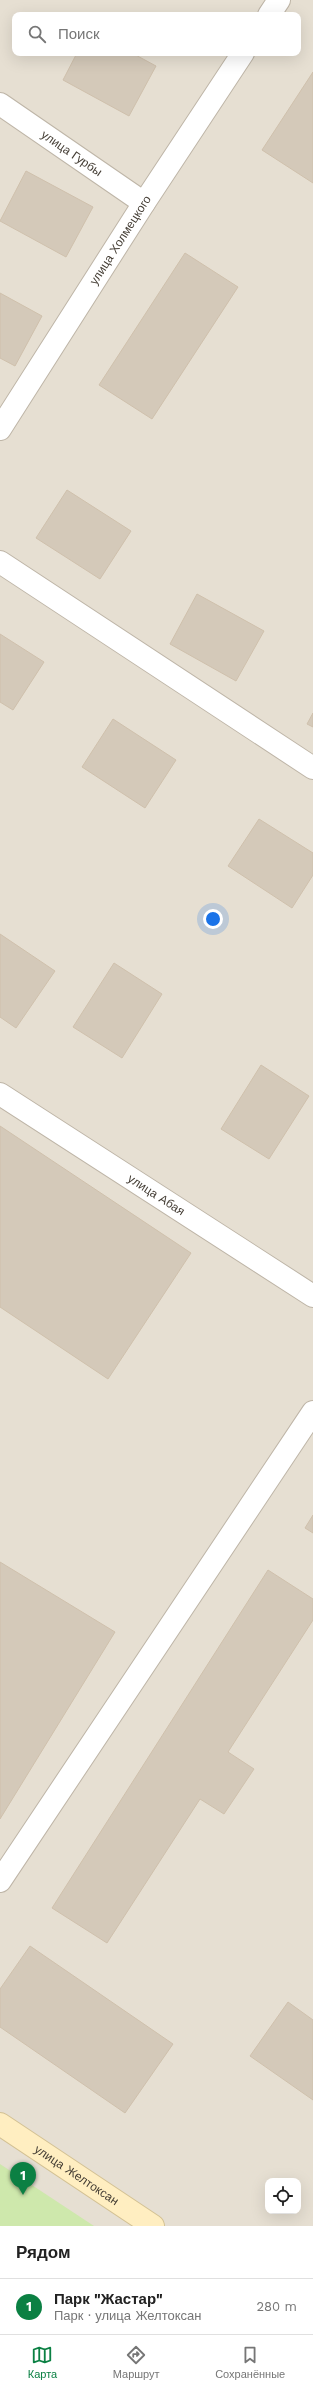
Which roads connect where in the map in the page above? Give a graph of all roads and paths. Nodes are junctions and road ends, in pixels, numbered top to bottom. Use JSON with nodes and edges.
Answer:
{"nodes":[{"id":1,"x":279,"y":0,"type":"edge"},
{"id":2,"x":271,"y":12,"type":"edge"},
{"id":3,"x":241,"y":56,"type":"edge"},
{"id":4,"x":0,"y":104,"type":"edge"},
{"id":5,"x":144,"y":203,"type":"junction"},
{"id":6,"x":0,"y":429,"type":"edge"},
{"id":7,"x":0,"y":562,"type":"edge"},
{"id":8,"x":313,"y":768,"type":"edge"},
{"id":9,"x":0,"y":1094,"type":"edge"},
{"id":10,"x":313,"y":1296,"type":"edge"},
{"id":11,"x":313,"y":1412,"type":"edge"},
{"id":12,"x":0,"y":1881,"type":"edge"},
{"id":13,"x":0,"y":2124,"type":"edge"},
{"id":14,"x":153,"y":2226,"type":"edge"}],
"edges":[{"from":1,"to":2,"type":"street"},
{"from":3,"to":5,"type":"street","name":"улица Холмецкого"},
{"from":4,"to":5,"type":"street","name":"улица Гурбы"},
{"from":5,"to":6,"type":"street","name":"улица Холмецкого"},
{"from":7,"to":8,"type":"street"},
{"from":9,"to":10,"type":"street","name":"улица Абая"},
{"from":11,"to":12,"type":"street"},
{"from":13,"to":14,"type":"main road","name":"улица Желтоксан"}]}
